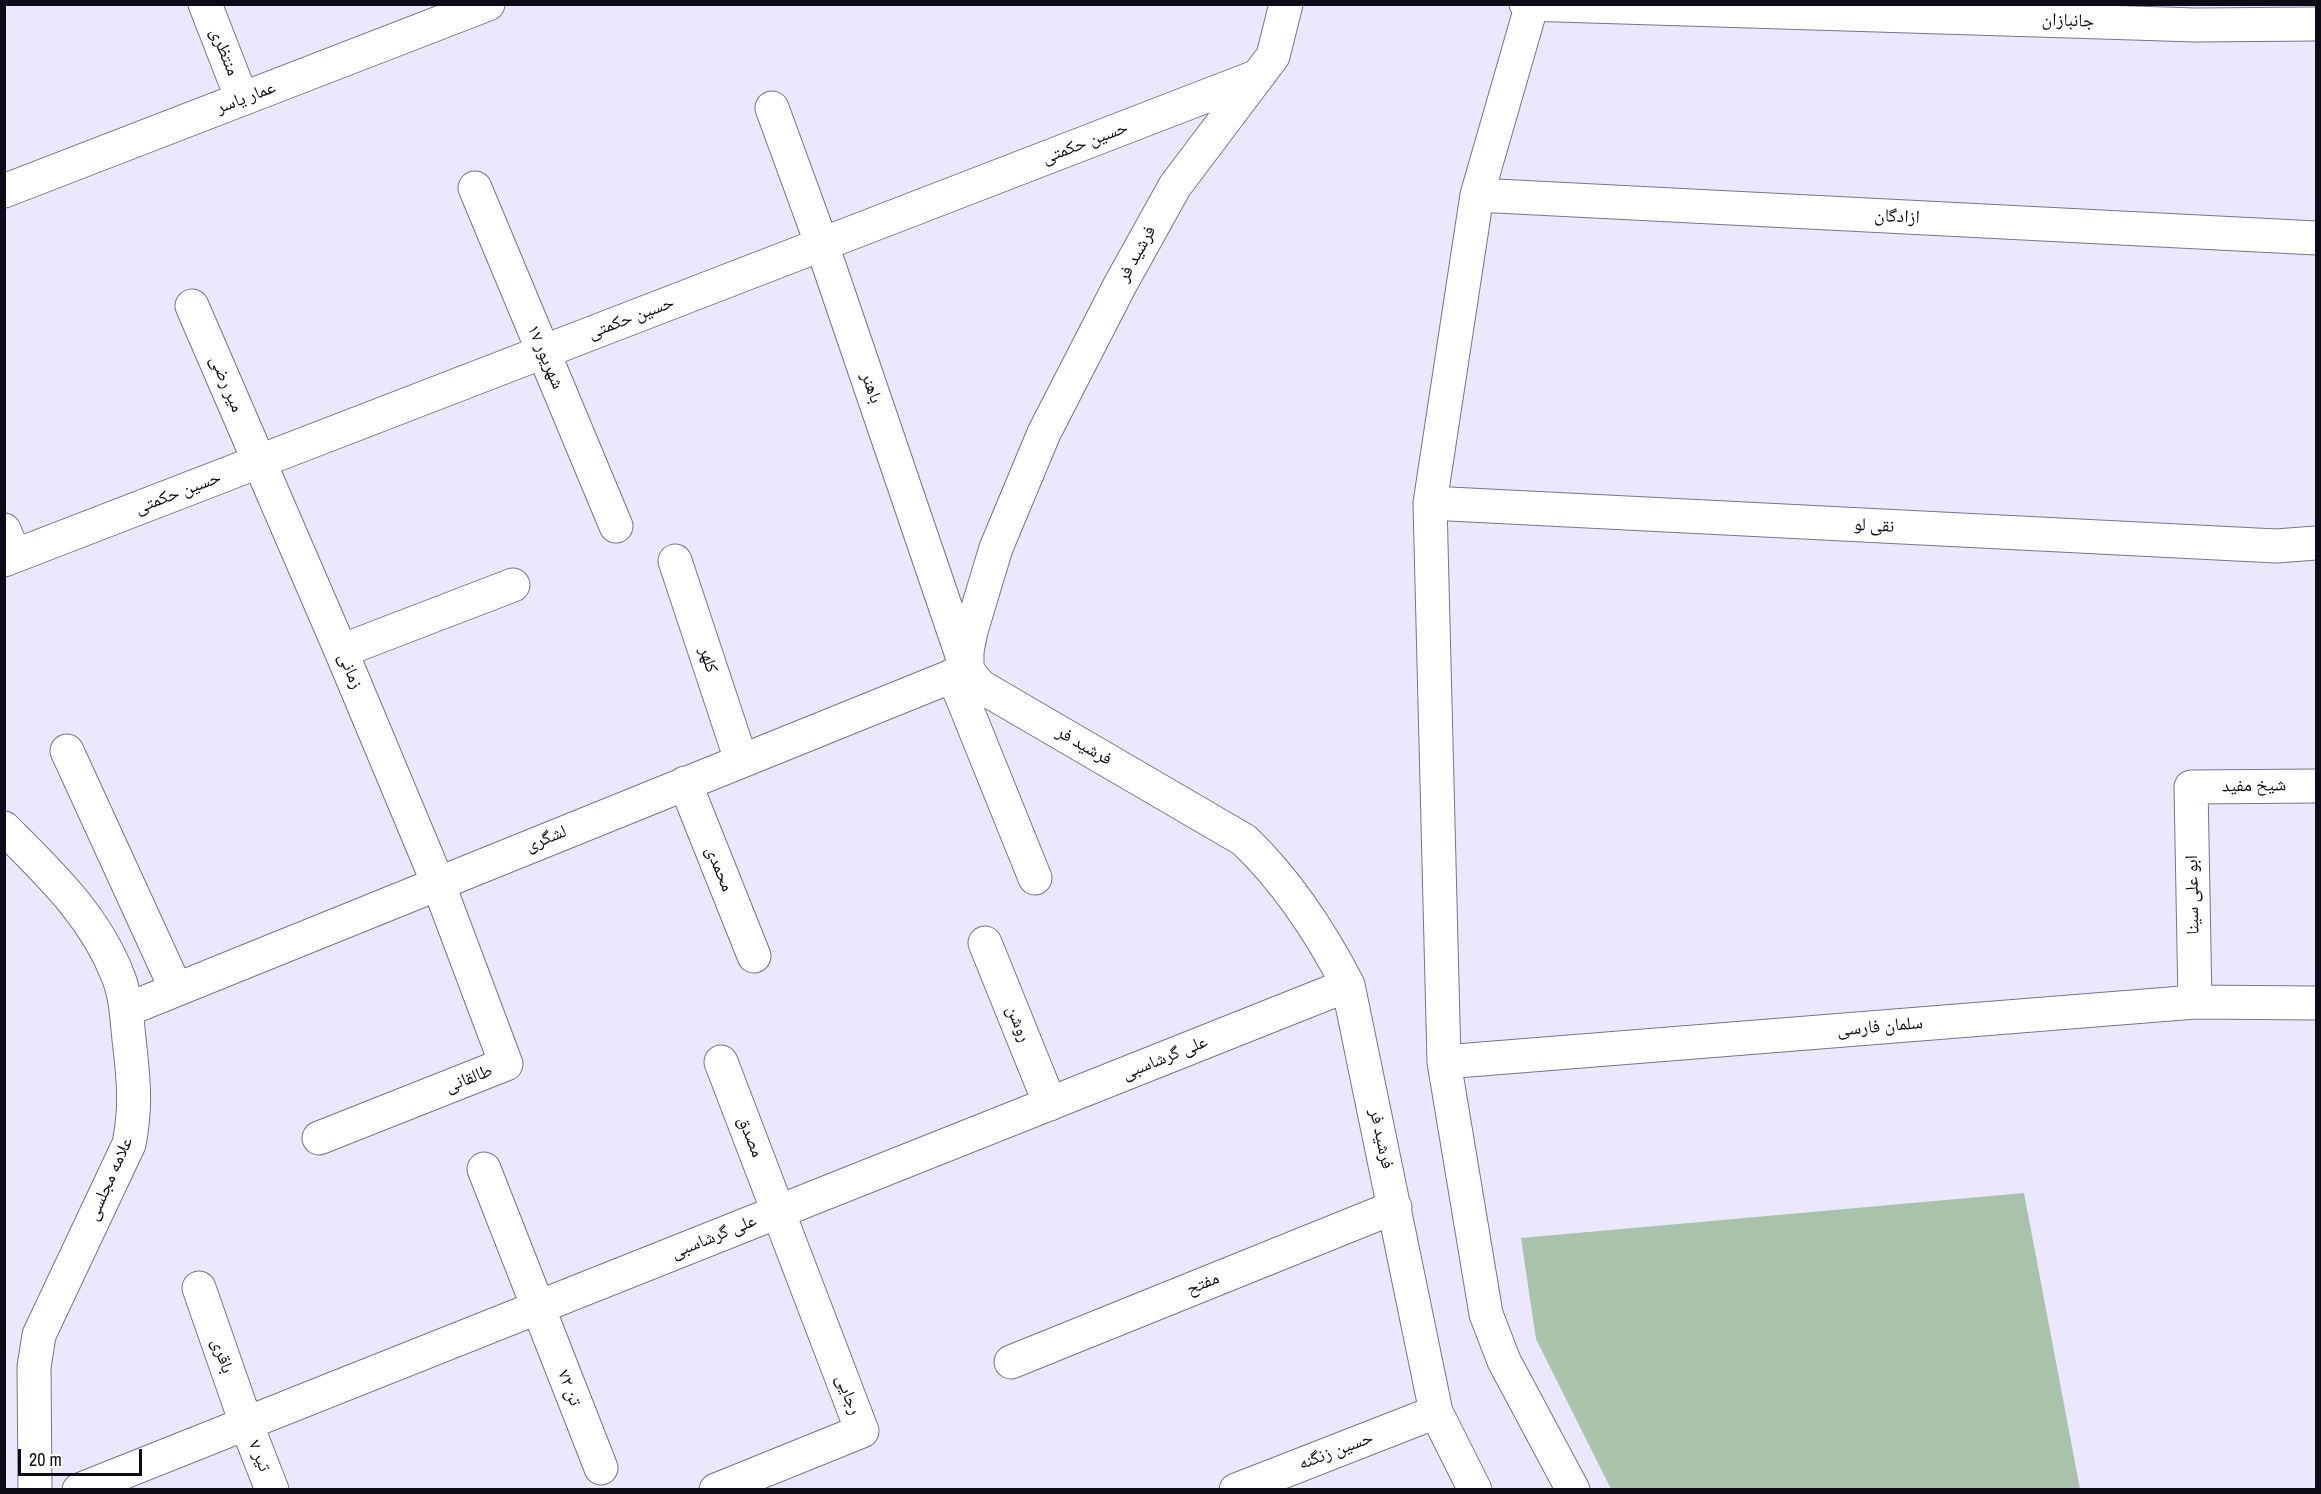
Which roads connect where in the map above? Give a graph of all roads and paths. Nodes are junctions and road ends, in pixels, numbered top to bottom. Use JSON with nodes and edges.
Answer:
{"nodes":[{"id":1,"x":205,"y":4,"type":"edge"},
{"id":2,"x":488,"y":4,"type":"edge"},
{"id":3,"x":1286,"y":4,"type":"edge"},
{"id":4,"x":1530,"y":5,"type":"edge"},
{"id":5,"x":2301,"y":17,"type":"edge"},
{"id":6,"x":1258,"y":76,"type":"junction"},
{"id":7,"x":242,"y":99,"type":"junction"},
{"id":8,"x":772,"y":108,"type":"dead end"},
{"id":9,"x":475,"y":188,"type":"dead end"},
{"id":10,"x":4,"y":191,"type":"edge"},
{"id":11,"x":1477,"y":195,"type":"junction"},
{"id":12,"x":2316,"y":238,"type":"edge"},
{"id":13,"x":822,"y":244,"type":"junction"},
{"id":14,"x":192,"y":306,"type":"dead end"},
{"id":15,"x":542,"y":352,"type":"junction"},
{"id":16,"x":259,"y":461,"type":"junction"},
{"id":17,"x":1430,"y":503,"type":"junction"},
{"id":18,"x":616,"y":526,"type":"dead end"},
{"id":19,"x":2316,"y":543,"type":"edge"},
{"id":20,"x":8,"y":548,"type":"edge"},
{"id":21,"x":675,"y":561,"type":"dead end"},
{"id":22,"x":513,"y":585,"type":"dead end"},
{"id":23,"x":341,"y":651,"type":"junction"},
{"id":24,"x":960,"y":672,"type":"junction"},
{"id":25,"x":67,"y":751,"type":"dead end"},
{"id":26,"x":741,"y":760,"type":"junction"},
{"id":27,"x":685,"y":783,"type":"junction"},
{"id":28,"x":2316,"y":786,"type":"edge"},
{"id":29,"x":2191,"y":787,"type":"joint"},
{"id":30,"x":4,"y":828,"type":"edge"},
{"id":31,"x":1035,"y":878,"type":"dead end"},
{"id":32,"x":438,"y":883,"type":"junction"},
{"id":33,"x":985,"y":943,"type":"dead end"},
{"id":34,"x":754,"y":956,"type":"dead end"},
{"id":35,"x":1348,"y":985,"type":"junction"},
{"id":36,"x":176,"y":989,"type":"junction"},
{"id":37,"x":2195,"y":1002,"type":"junction"},
{"id":38,"x":2316,"y":1003,"type":"edge"},
{"id":39,"x":126,"y":1010,"type":"junction"},
{"id":40,"x":721,"y":1062,"type":"dead end"},
{"id":41,"x":1444,"y":1062,"type":"junction"},
{"id":42,"x":1050,"y":1104,"type":"junction"},
{"id":43,"x":319,"y":1138,"type":"dead end"},
{"id":44,"x":484,"y":1169,"type":"dead end"},
{"id":45,"x":1395,"y":1207,"type":"junction"},
{"id":46,"x":778,"y":1212,"type":"junction"},
{"id":47,"x":199,"y":1288,"type":"dead end"},
{"id":48,"x":538,"y":1307,"type":"junction"},
{"id":49,"x":1011,"y":1362,"type":"dead end"},
{"id":50,"x":1436,"y":1412,"type":"junction"},
{"id":51,"x":246,"y":1423,"type":"junction"},
{"id":52,"x":601,"y":1468,"type":"dead end"},
{"id":53,"x":35,"y":1490,"type":"edge"},
{"id":54,"x":79,"y":1490,"type":"edge"},
{"id":55,"x":272,"y":1490,"type":"edge"},
{"id":56,"x":717,"y":1490,"type":"edge"},
{"id":57,"x":1236,"y":1490,"type":"edge"},
{"id":58,"x":1475,"y":1490,"type":"edge"},
{"id":59,"x":1573,"y":1490,"type":"edge"}],
"edges":[{"from":1,"to":7,"type":"street","name":"منتظری"},
{"from":2,"to":7,"type":"street","name":"عمار یاسر"},
{"from":3,"to":6,"type":"street","name":"فرشید فر"},
{"from":4,"to":5,"type":"street","name":"جانبازان"},
{"from":4,"to":11,"type":"street"},
{"from":6,"to":13,"type":"street","name":"حسین حکمتی"},
{"from":6,"to":24,"type":"street","name":"فرشید فر"},
{"from":7,"to":10,"type":"street","name":"عمار یاسر"},
{"from":8,"to":13,"type":"street","name":"باهنر"},
{"from":9,"to":15,"type":"street","name":"۱۷ شهریور"},
{"from":11,"to":12,"type":"street","name":"ازادگان"},
{"from":11,"to":17,"type":"street"},
{"from":13,"to":15,"type":"street","name":"حسین حکمتی"},
{"from":13,"to":24,"type":"street","name":"باهنر"},
{"from":14,"to":16,"type":"street","name":"میر رضی"},
{"from":15,"to":16,"type":"street","name":"حسین حکمتی"},
{"from":15,"to":18,"type":"street","name":"۱۷ شهریور"},
{"from":16,"to":20,"type":"street","name":"حسین حکمتی"},
{"from":16,"to":23,"type":"street","name":"زمانی"},
{"from":17,"to":19,"type":"street","name":"نقی لو"},
{"from":17,"to":41,"type":"street"},
{"from":21,"to":26,"type":"street","name":"کلهر"},
{"from":22,"to":23,"type":"street"},
{"from":23,"to":32,"type":"street","name":"زمانی"},
{"from":24,"to":26,"type":"street","name":"لشگری"},
{"from":24,"to":31,"type":"street","name":"باهنر"},
{"from":24,"to":35,"type":"street","name":"فرشید فر"},
{"from":25,"to":36,"type":"street"},
{"from":26,"to":27,"type":"street","name":"لشگری"},
{"from":27,"to":32,"type":"street","name":"لشگری"},
{"from":27,"to":34,"type":"street","name":"محمدی"},
{"from":28,"to":29,"type":"street","name":"شیخ مفید"},
{"from":29,"to":37,"type":"street","name":"ابو علی سینا"},
{"from":30,"to":39,"type":"street","name":"علامه مجلسی"},
{"from":32,"to":36,"type":"street","name":"لشگری"},
{"from":32,"to":43,"type":"street","name":"طالقانی"},
{"from":33,"to":42,"type":"street","name":"روشن"},
{"from":35,"to":42,"type":"street","name":"علی گرشاسبی"},
{"from":35,"to":45,"type":"street","name":"فرشید فر"},
{"from":36,"to":39,"type":"street","name":"لشگری"},
{"from":37,"to":38,"type":"street","name":"سلمان فارسی"},
{"from":37,"to":41,"type":"street","name":"سلمان فارسی"},
{"from":39,"to":53,"type":"street","name":"علامه مجلسی"},
{"from":40,"to":46,"type":"street","name":"مصدق"},
{"from":41,"to":59,"type":"street"},
{"from":42,"to":46,"type":"street","name":"علی گرشاسبی"},
{"from":44,"to":48,"type":"street","name":"۷۲ تن"},
{"from":45,"to":49,"type":"street","name":"مفتح"},
{"from":45,"to":50,"type":"street","name":"فرشید فر"},
{"from":46,"to":48,"type":"street","name":"علی گرشاسبی"},
{"from":46,"to":56,"type":"street","name":"رجایی"},
{"from":47,"to":51,"type":"street","name":"باقری"},
{"from":48,"to":51,"type":"street","name":"علی گرشاسبی"},
{"from":48,"to":52,"type":"street","name":"۷۲ تن"},
{"from":50,"to":57,"type":"street","name":"حسین زنگنه"},
{"from":50,"to":58,"type":"street","name":"فرشید فر"},
{"from":51,"to":54,"type":"street","name":"علی گرشاسبی"},
{"from":51,"to":55,"type":"street","name":"۷ تیر"}]}
